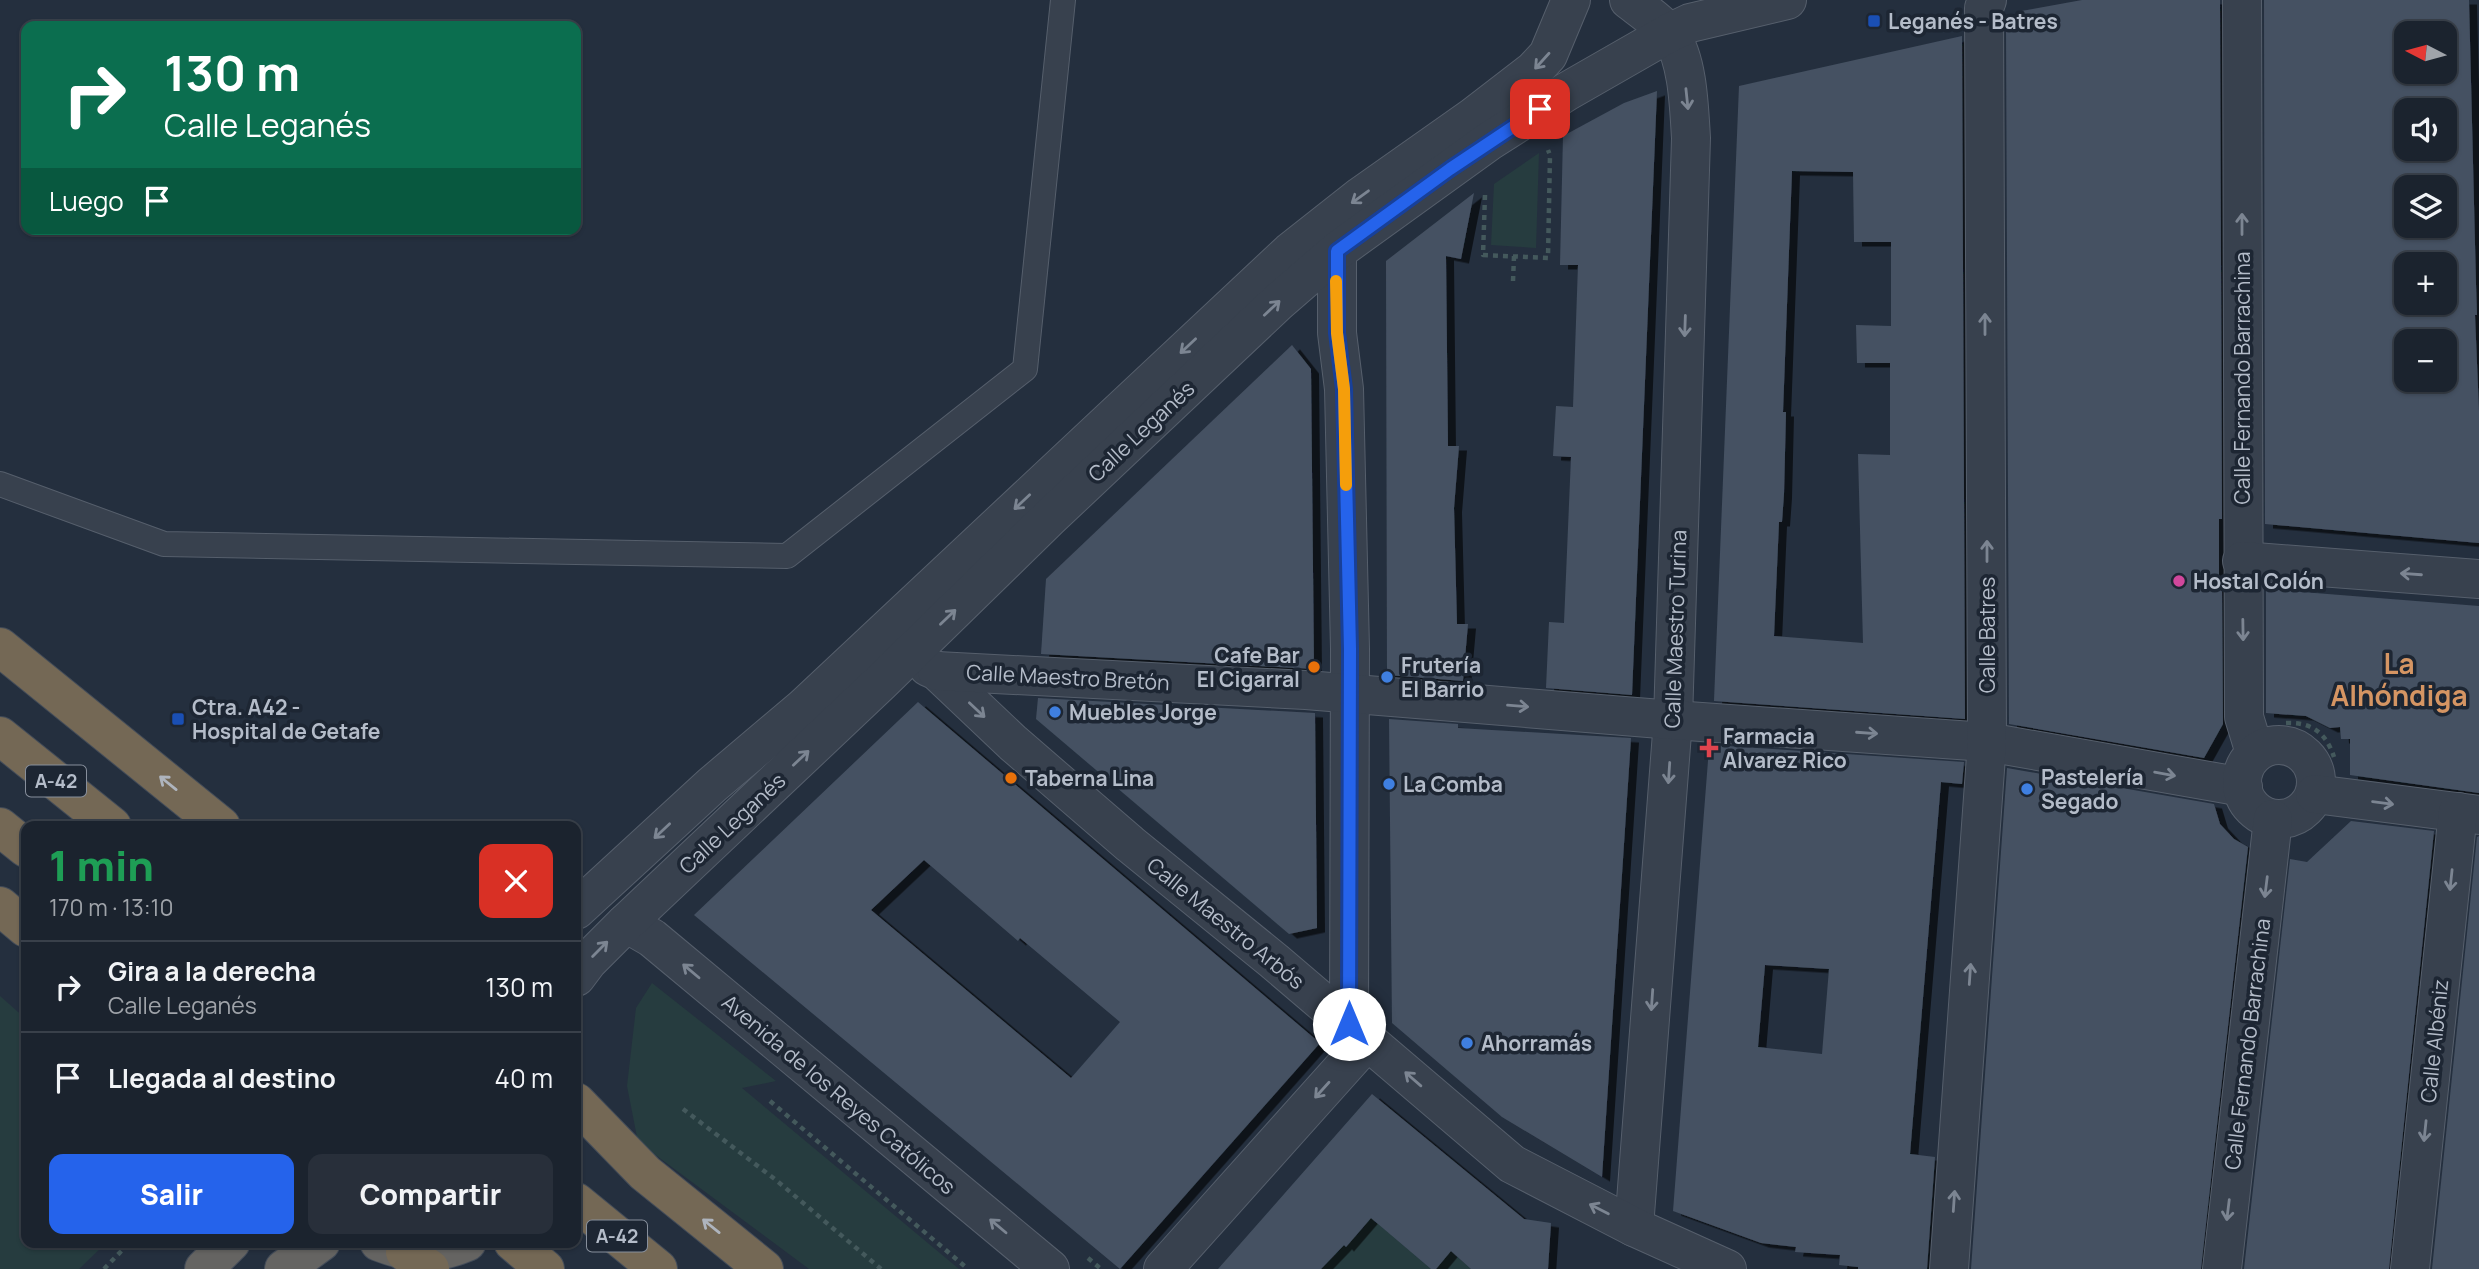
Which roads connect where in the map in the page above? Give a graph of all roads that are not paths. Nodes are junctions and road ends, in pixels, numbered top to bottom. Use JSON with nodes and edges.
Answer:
{"nodes":[{"id":1,"x":1063,"y":0,"type":"edge"},
{"id":2,"x":1571,"y":0,"type":"edge"},
{"id":3,"x":1629,"y":0,"type":"edge"},
{"id":4,"x":1787,"y":0,"type":"edge"},
{"id":5,"x":1987,"y":0,"type":"edge"},
{"id":6,"x":2242,"y":0,"type":"edge"},
{"id":7,"x":1670,"y":33,"type":"junction"},
{"id":8,"x":1337,"y":251,"type":"junction"},
{"id":9,"x":0,"y":484,"type":"edge"},
{"id":10,"x":2242,"y":561,"type":"junction"},
{"id":11,"x":2479,"y":579,"type":"edge"},
{"id":12,"x":0,"y":647,"type":"edge"},
{"id":13,"x":937,"y":671,"type":"junction"},
{"id":14,"x":881,"y":682,"type":"junction"},
{"id":15,"x":1350,"y":693,"type":"junction"},
{"id":16,"x":1673,"y":720,"type":"junction"},
{"id":17,"x":0,"y":736,"type":"edge"},
{"id":18,"x":1987,"y":742,"type":"junction"},
{"id":19,"x":2249,"y":770,"type":"junction"},
{"id":20,"x":2315,"y":794,"type":"junction"},
{"id":21,"x":2469,"y":814,"type":"edge"},
{"id":22,"x":2273,"y":819,"type":"junction"},
{"id":23,"x":106,"y":821,"type":"edge"},
{"id":24,"x":215,"y":821,"type":"edge"},
{"id":25,"x":0,"y":827,"type":"edge"},
{"id":26,"x":21,"y":844,"type":"edge"},
{"id":27,"x":581,"y":905,"type":"edge"},
{"id":28,"x":0,"y":906,"type":"edge"},
{"id":29,"x":626,"y":923,"type":"junction"},
{"id":30,"x":21,"y":924,"type":"edge"},
{"id":31,"x":581,"y":970,"type":"edge"},
{"id":32,"x":1358,"y":1032,"type":"junction"},
{"id":33,"x":581,"y":1107,"type":"edge"},
{"id":34,"x":581,"y":1206,"type":"edge"},
{"id":35,"x":1634,"y":1227,"type":"junction"},
{"id":36,"x":225,"y":1248,"type":"edge"},
{"id":37,"x":313,"y":1248,"type":"edge"},
{"id":38,"x":453,"y":1248,"type":"edge"},
{"id":39,"x":520,"y":1248,"type":"edge"},
{"id":40,"x":405,"y":1255,"type":"edge"},
{"id":41,"x":204,"y":1269,"type":"edge"},
{"id":42,"x":284,"y":1269,"type":"edge"},
{"id":43,"x":545,"y":1269,"type":"edge"},
{"id":44,"x":658,"y":1269,"type":"edge"},
{"id":45,"x":764,"y":1269,"type":"edge"},
{"id":46,"x":1050,"y":1269,"type":"edge"},
{"id":47,"x":1163,"y":1269,"type":"edge"},
{"id":48,"x":1727,"y":1269,"type":"edge"},
{"id":49,"x":1949,"y":1269,"type":"edge"},
{"id":50,"x":2221,"y":1269,"type":"edge"},
{"id":51,"x":2410,"y":1269,"type":"edge"}],
"edges":[{"from":1,"to":9,"type":"lane"},
{"from":2,"to":27,"type":"street","name":"Calle Leganés","one_way":true},
{"from":3,"to":7,"type":"street"},
{"from":4,"to":7,"type":"street","name":"Calle Leganés"},
{"from":18,"to":5,"type":"street","name":"Calle Batres","one_way":true},
{"from":10,"to":6,"type":"street","name":"Calle Fernando Barrachina","one_way":true},
{"from":7,"to":8,"type":"street","name":"Calle Leganés"},
{"from":7,"to":16,"type":"street","name":"Calle Maestro Turina","one_way":true},
{"from":14,"to":8,"type":"street","name":"Calle Leganés","one_way":true},
{"from":8,"to":15,"type":"street"},
{"from":11,"to":10,"type":"street","one_way":true},
{"from":10,"to":19,"type":"street","name":"Calle Fernando Barrachina","one_way":true},
{"from":24,"to":12,"type":"highway","one_way":true},
{"from":13,"to":14,"type":"street"},
{"from":13,"to":15,"type":"street","name":"Calle Maestro Bretón"},
{"from":13,"to":32,"type":"street","name":"Calle Maestro Arbós","one_way":true},
{"from":29,"to":14,"type":"street","name":"Calle Leganés","one_way":true},
{"from":15,"to":16,"type":"street","name":"Calle Maestro Bretón","one_way":true},
{"from":15,"to":32,"type":"street"},
{"from":16,"to":18,"type":"street","name":"Calle Maestro Bretón","one_way":true},
{"from":16,"to":35,"type":"street","name":"Calle Maestro Turina","one_way":true},
{"from":17,"to":23,"type":"highway","number":"A-42"},
{"from":18,"to":19,"type":"street","name":"Calle Maestro Bretón","one_way":true},
{"from":49,"to":18,"type":"street","name":"Calle Batres","one_way":true},
{"from":19,"to":20,"type":"street"},
{"from":19,"to":22,"type":"street"},
{"from":20,"to":21,"type":"street","one_way":true},
{"from":20,"to":22,"type":"street"},
{"from":21,"to":51,"type":"street","name":"Calle Albéniz","one_way":true},
{"from":22,"to":50,"type":"street","name":"Calle Fernando Barrachina","one_way":true},
{"from":25,"to":26,"type":"highway"},
{"from":28,"to":30,"type":"highway"},
{"from":31,"to":29,"type":"street","name":"Calle Leganés","one_way":true},
{"from":46,"to":29,"type":"street","name":"Avenida de los Reyes Católicos","one_way":true},
{"from":35,"to":32,"type":"street","name":"Calle Maestro Arbós","one_way":true},
{"from":32,"to":47,"type":"street","one_way":true},
{"from":45,"to":33,"type":"highway","one_way":true},
{"from":34,"to":44,"type":"highway","number":"A-42"},
{"from":35,"to":48,"type":"street","name":"Calle Maestro Arbós"},
{"from":36,"to":41,"type":"highway"},
{"from":37,"to":42,"type":"highway"},
{"from":38,"to":40,"type":"highway"},
{"from":39,"to":43,"type":"highway"}]}
